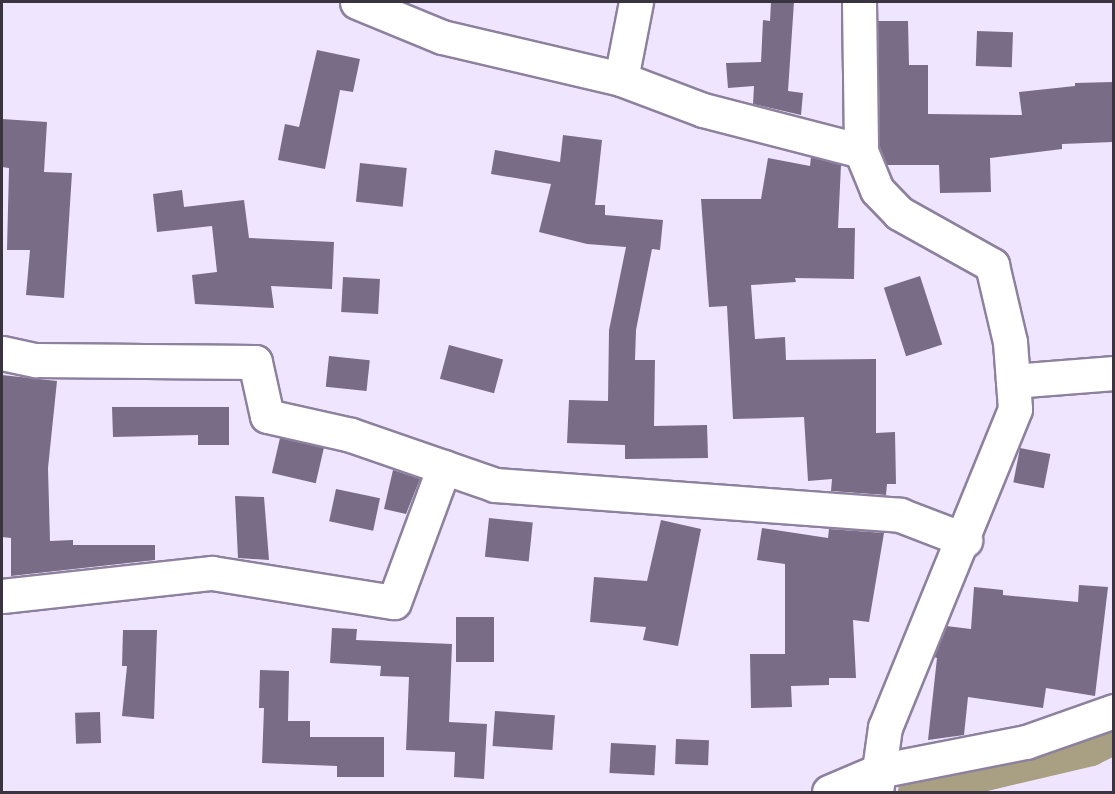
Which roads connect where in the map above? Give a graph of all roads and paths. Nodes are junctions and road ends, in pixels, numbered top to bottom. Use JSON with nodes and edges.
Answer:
{"nodes":[{"id":1,"x":357,"y":2,"type":"edge"},
{"id":2,"x":636,"y":2,"type":"edge"},
{"id":3,"x":859,"y":2,"type":"edge"},
{"id":4,"x":621,"y":79,"type":"junction"},
{"id":5,"x":861,"y":151,"type":"junction"},
{"id":6,"x":2,"y":353,"type":"edge"},
{"id":7,"x":1113,"y":373,"type":"edge"},
{"id":8,"x":1013,"y":381,"type":"junction"},
{"id":9,"x":444,"y":467,"type":"junction"},
{"id":10,"x":965,"y":540,"type":"junction"},
{"id":11,"x":2,"y":596,"type":"edge"},
{"id":12,"x":1113,"y":711,"type":"edge"},
{"id":13,"x":877,"y":781,"type":"edge"},
{"id":14,"x":829,"y":792,"type":"edge"}],
"edges":[{"from":1,"to":4,"type":"street"},
{"from":2,"to":4,"type":"street"},
{"from":3,"to":5,"type":"street"},
{"from":4,"to":5,"type":"street"},
{"from":5,"to":8,"type":"street"},
{"from":6,"to":9,"type":"street"},
{"from":7,"to":8,"type":"street"},
{"from":8,"to":10,"type":"street"},
{"from":9,"to":10,"type":"street"},
{"from":9,"to":11,"type":"street"},
{"from":10,"to":13,"type":"street"},
{"from":12,"to":13,"type":"street"},
{"from":13,"to":14,"type":"street"}]}
